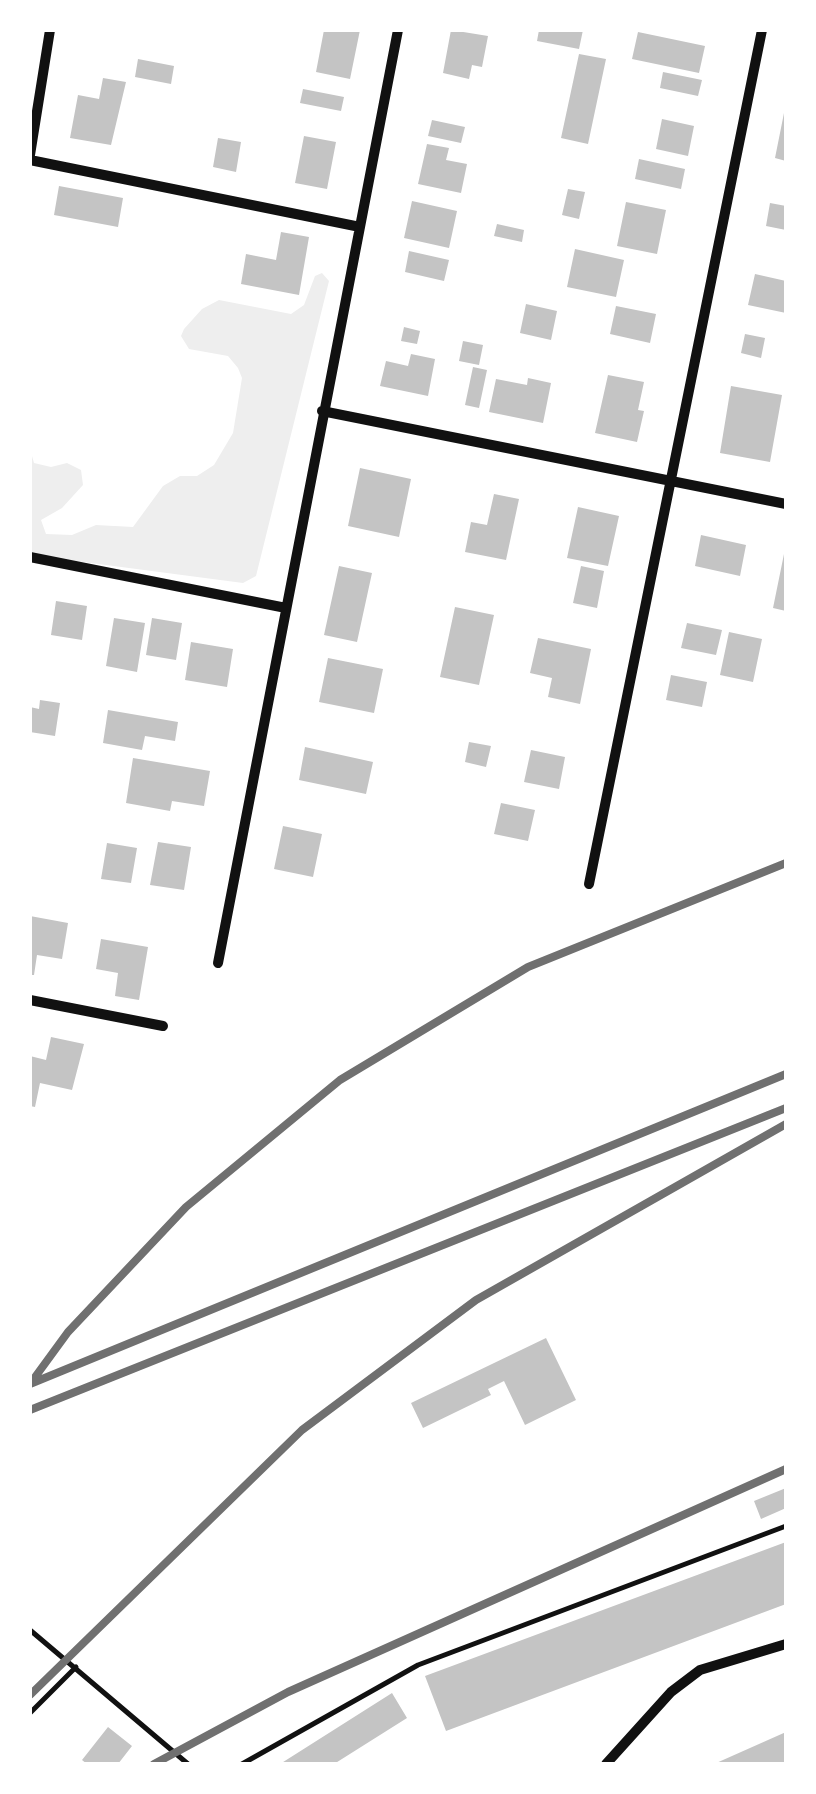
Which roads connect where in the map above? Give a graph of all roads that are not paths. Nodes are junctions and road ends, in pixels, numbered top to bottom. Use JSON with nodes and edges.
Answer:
{"nodes":[{"id":1,"x":50,"y":30,"type":"edge"},
{"id":2,"x":398,"y":30,"type":"edge"},
{"id":3,"x":762,"y":30,"type":"edge"},
{"id":4,"x":30,"y":158,"type":"edge"},
{"id":5,"x":360,"y":227,"type":"junction"},
{"id":6,"x":322,"y":411,"type":"junction"},
{"id":7,"x":674,"y":483,"type":"junction"},
{"id":8,"x":786,"y":504,"type":"edge"},
{"id":9,"x":30,"y":557,"type":"edge"},
{"id":10,"x":286,"y":608,"type":"junction"},
{"id":11,"x":590,"y":884,"type":"dead end"},
{"id":12,"x":218,"y":963,"type":"dead end"},
{"id":13,"x":30,"y":1000,"type":"edge"},
{"id":14,"x":163,"y":1026,"type":"dead end"},
{"id":15,"x":786,"y":1644,"type":"edge"},
{"id":16,"x":606,"y":1764,"type":"edge"}],
"edges":[{"from":1,"to":4,"type":"street"},
{"from":2,"to":5,"type":"street"},
{"from":3,"to":7,"type":"street"},
{"from":4,"to":5,"type":"street"},
{"from":5,"to":6,"type":"street"},
{"from":6,"to":7,"type":"street"},
{"from":6,"to":10,"type":"street"},
{"from":7,"to":8,"type":"street"},
{"from":7,"to":11,"type":"street"},
{"from":9,"to":10,"type":"street"},
{"from":10,"to":12,"type":"street"},
{"from":13,"to":14,"type":"street"},
{"from":15,"to":16,"type":"street"}]}
